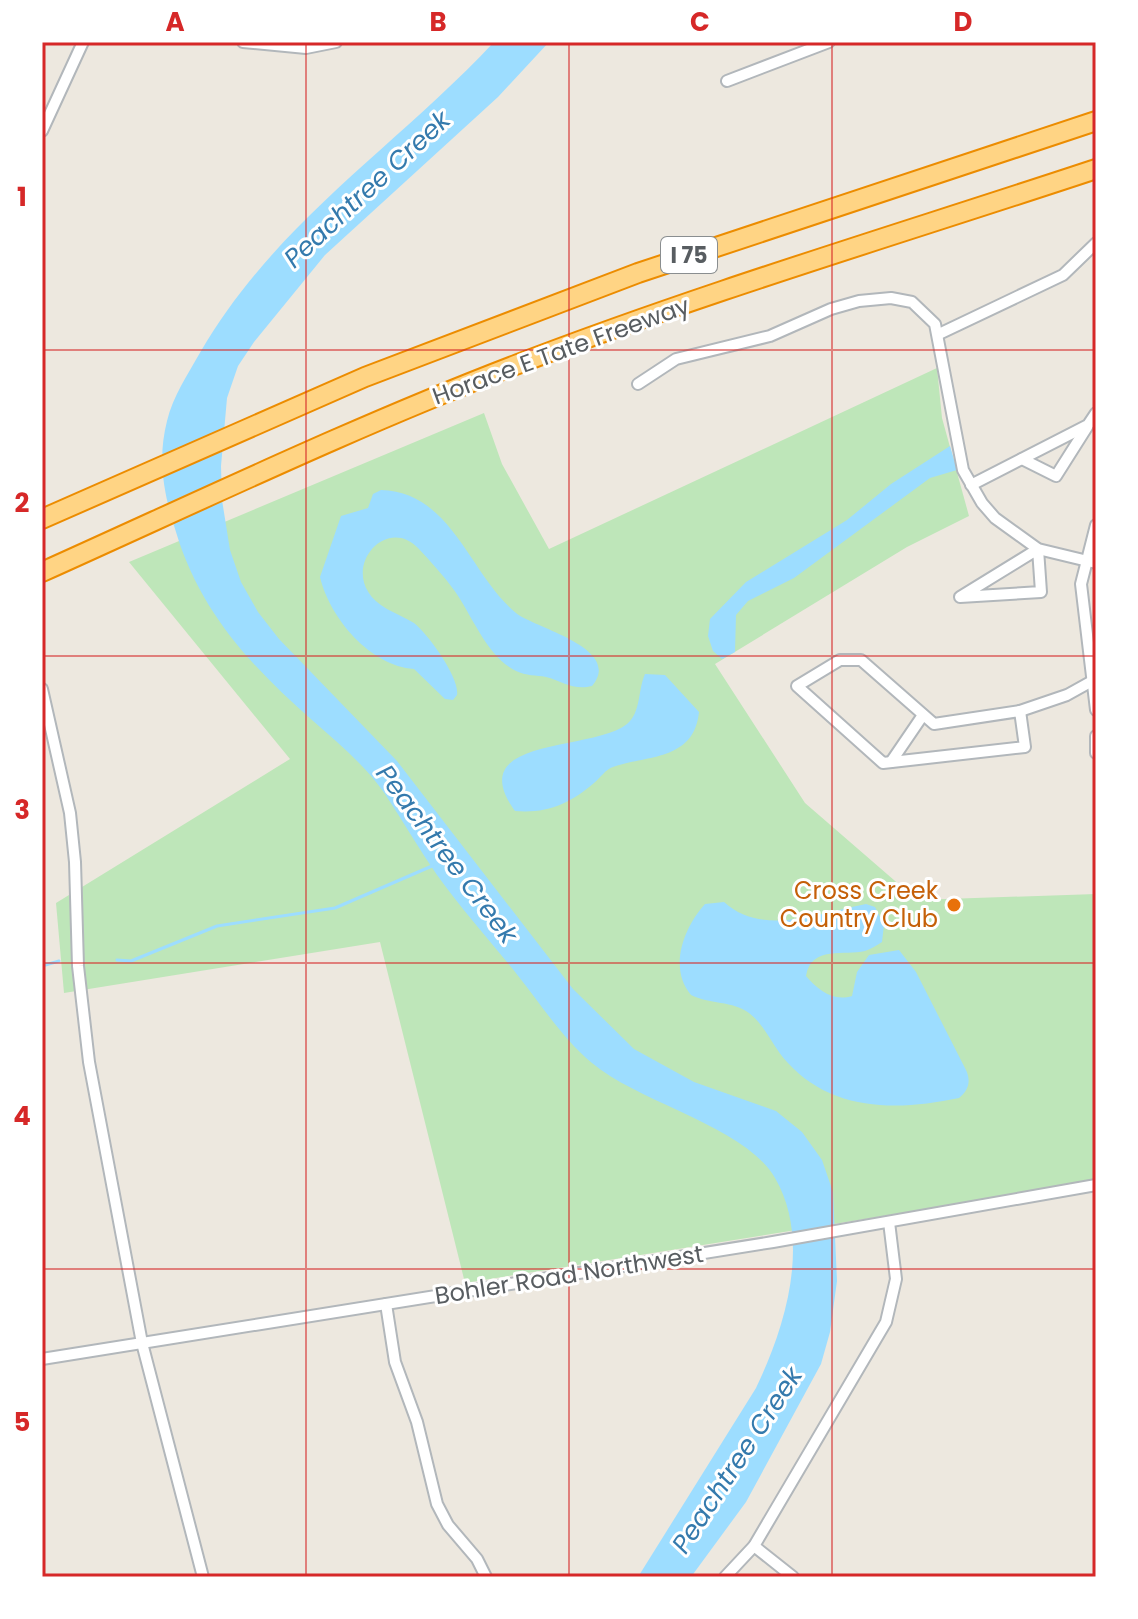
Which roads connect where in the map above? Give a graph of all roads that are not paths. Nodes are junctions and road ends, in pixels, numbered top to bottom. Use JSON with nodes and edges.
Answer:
{"nodes":[{"id":1,"x":83,"y":42,"type":"edge"},
{"id":2,"x":243,"y":42,"type":"edge"},
{"id":3,"x":336,"y":42,"type":"edge"},
{"id":4,"x":829,"y":42,"type":"edge"},
{"id":5,"x":727,"y":81,"type":"dead end"},
{"id":6,"x":1096,"y":121,"type":"edge"},
{"id":7,"x":42,"y":131,"type":"edge"},
{"id":8,"x":1096,"y":169,"type":"edge"},
{"id":9,"x":1096,"y":243,"type":"edge"},
{"id":10,"x":939,"y":334,"type":"junction"},
{"id":11,"x":638,"y":384,"type":"dead end"},
{"id":12,"x":1096,"y":413,"type":"edge"},
{"id":13,"x":1088,"y":425,"type":"junction"},
{"id":14,"x":1022,"y":459,"type":"junction"},
{"id":15,"x":971,"y":485,"type":"junction"},
{"id":16,"x":42,"y":519,"type":"edge"},
{"id":17,"x":1096,"y":525,"type":"edge"},
{"id":18,"x":1038,"y":549,"type":"junction"},
{"id":19,"x":1084,"y":560,"type":"junction"},
{"id":20,"x":1096,"y":563,"type":"edge"},
{"id":21,"x":42,"y":572,"type":"edge"},
{"id":22,"x":1094,"y":680,"type":"edge"},
{"id":23,"x":42,"y":689,"type":"edge"},
{"id":24,"x":1096,"y":710,"type":"edge"},
{"id":25,"x":1020,"y":711,"type":"junction"},
{"id":26,"x":923,"y":715,"type":"junction"},
{"id":27,"x":1096,"y":736,"type":"edge"},
{"id":28,"x":1096,"y":753,"type":"edge"},
{"id":29,"x":891,"y":762,"type":"junction"},
{"id":30,"x":1096,"y":1185,"type":"edge"},
{"id":31,"x":889,"y":1222,"type":"junction"},
{"id":32,"x":386,"y":1304,"type":"junction"},
{"id":33,"x":142,"y":1343,"type":"junction"},
{"id":34,"x":42,"y":1359,"type":"edge"},
{"id":35,"x":754,"y":1546,"type":"junction"},
{"id":36,"x":203,"y":1577,"type":"edge"},
{"id":37,"x":486,"y":1577,"type":"edge"},
{"id":38,"x":725,"y":1577,"type":"edge"},
{"id":39,"x":793,"y":1577,"type":"edge"}],
"edges":[{"from":1,"to":7,"type":"street"},
{"from":2,"to":3,"type":"street"},
{"from":4,"to":5,"type":"street"},
{"from":6,"to":16,"type":"highway","name":"Horace E Tate Freeway","number":"I 75"},
{"from":8,"to":21,"type":"highway","name":"Horace E Tate Freeway","number":"I 75"},
{"from":9,"to":10,"type":"street"},
{"from":10,"to":11,"type":"street"},
{"from":10,"to":15,"type":"street"},
{"from":12,"to":13,"type":"street"},
{"from":13,"to":14,"type":"street"},
{"from":13,"to":14,"type":"street"},
{"from":14,"to":15,"type":"street"},
{"from":15,"to":18,"type":"street"},
{"from":17,"to":19,"type":"street"},
{"from":18,"to":18,"type":"street"},
{"from":18,"to":19,"type":"street"},
{"from":19,"to":20,"type":"street"},
{"from":19,"to":22,"type":"street"},
{"from":22,"to":24,"type":"street"},
{"from":22,"to":25,"type":"street"},
{"from":23,"to":33,"type":"street"},
{"from":25,"to":26,"type":"street"},
{"from":25,"to":29,"type":"street"},
{"from":26,"to":29,"type":"street"},
{"from":26,"to":29,"type":"street"},
{"from":27,"to":28,"type":"street"},
{"from":30,"to":31,"type":"street","name":"Bohler Road Northwest"},
{"from":31,"to":32,"type":"street","name":"Bohler Road Northwest"},
{"from":31,"to":35,"type":"street"},
{"from":32,"to":33,"type":"street","name":"Bohler Road Northwest"},
{"from":32,"to":37,"type":"street"},
{"from":33,"to":34,"type":"street","name":"Bohler Road Northwest"},
{"from":33,"to":36,"type":"street"},
{"from":35,"to":38,"type":"street"},
{"from":35,"to":39,"type":"street"}]}
